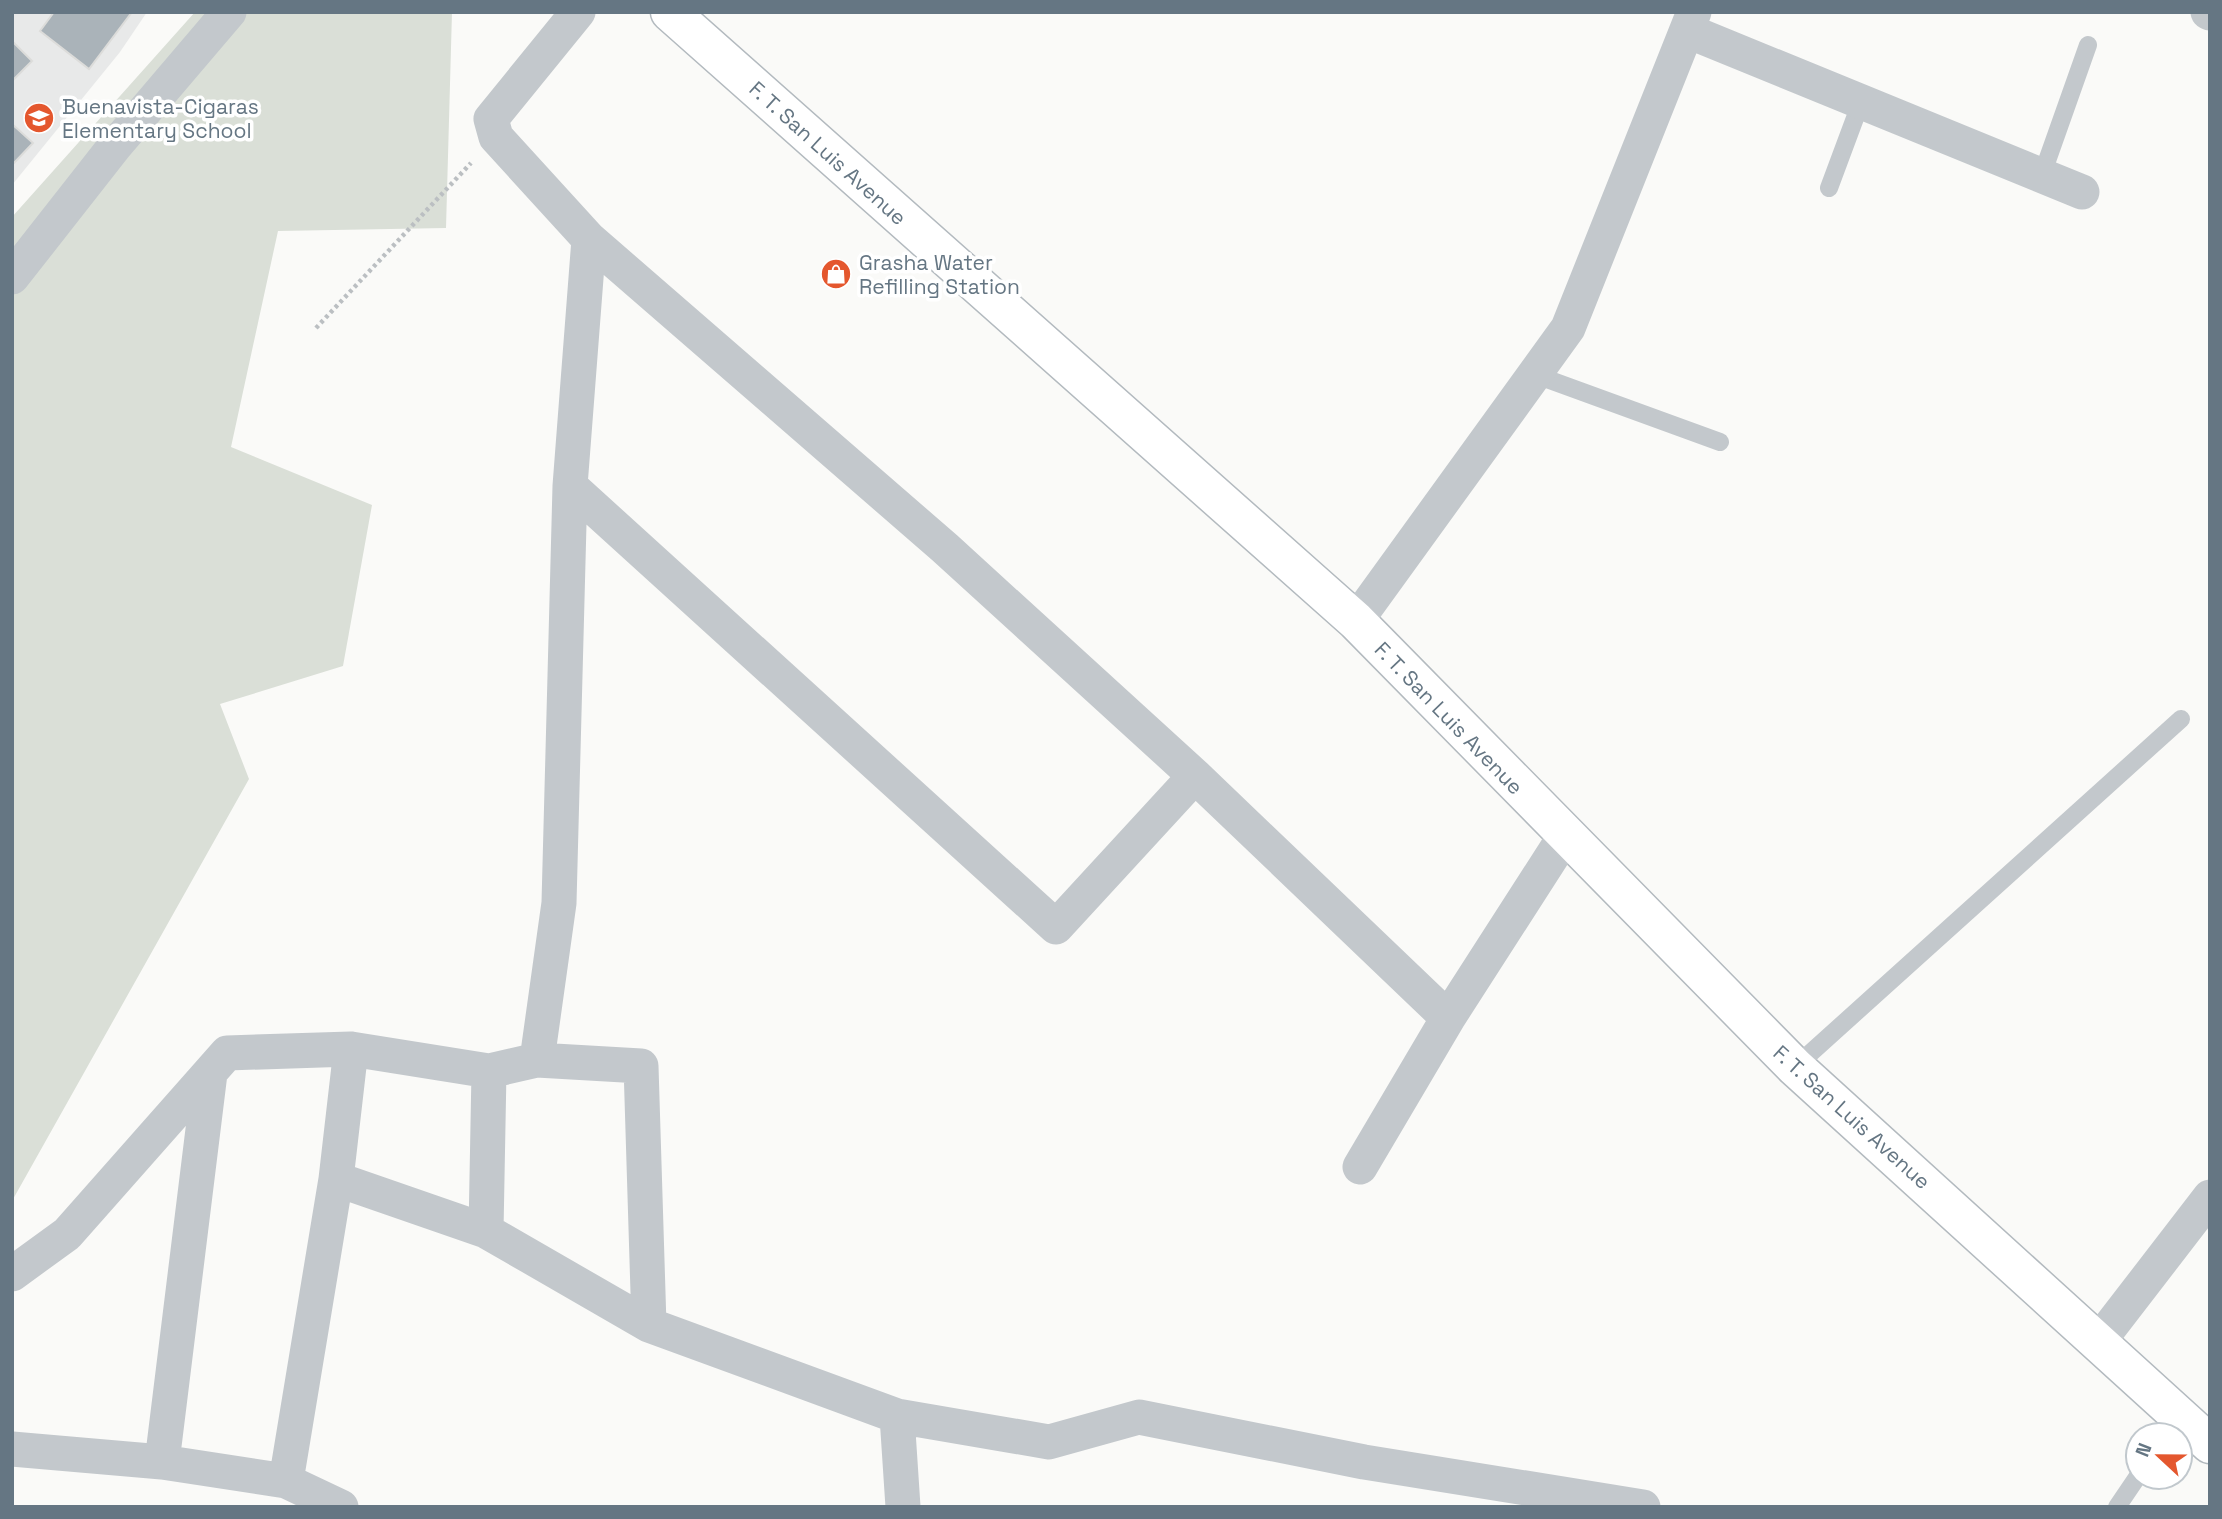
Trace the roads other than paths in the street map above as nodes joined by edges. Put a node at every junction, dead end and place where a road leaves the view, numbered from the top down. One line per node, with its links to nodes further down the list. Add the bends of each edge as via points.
1 (229, 12): 11 (street)
2 (578, 12): 10 (street, via 491,119 496,137)
3 (670, 12): 15 (main road, F. T. San Luis Avenue)
4 (1691, 22): 6 (street); 12 (street, via 1568,328)
5 (2088, 45): 7 (lane)
6 (1861, 102): 7 (street); 8 (lane)
7 (2042, 175): 9 (street)
8 (1829, 188)
9 (2082, 192)
10 (589, 239): 14 (street); 17 (street, via 945,548)
11 (12, 277)
12 (1536, 375): 13 (lane); 15 (street)
13 (1720, 442)
14 (570, 486): 17 (street, via 1056,927); 21 (street, via 559,903)
15 (1356, 621): 18 (main road, F. T. San Luis Avenue)
16 (2181, 719): 22 (lane)
17 (1195, 776): 19 (street)
18 (1564, 836): 19 (street); 22 (main road, F. T. San Luis Avenue)
19 (1448, 1018): 25 (street)
20 (351, 1049): 23 (street); 24 (street, via 227,1053); 26 (street)
21 (537, 1060): 23 (street); 30 (street, via 641,1066)
22 (1795, 1068): 31 (main road, F. T. San Luis Avenue)
23 (489, 1071): 28 (street)
24 (210, 1073): 29 (street, via 67,1234); 37 (street)
25 (1360, 1167)
26 (336, 1179): 28 (street); 38 (street)
27 (2210, 1197): 31 (street)
28 (486, 1231): 30 (street)
29 (12, 1274)
30 (649, 1325): 32 (street)
31 (2099, 1340): 33 (main road, F. T. San Luis Avenue)
32 (897, 1416): 41 (street); 42 (street, via 1049,1442 1139,1417 1364,1462)
33 (2170, 1421)
34 (2194, 1436): 35 (main road, F. T. San Luis Avenue)
35 (2210, 1444)
36 (12, 1449): 37 (street)
37 (162, 1462): 38 (street)
38 (286, 1481): 40 (street)
39 (2128, 1491): 43 (lane)
40 (341, 1507)
41 (903, 1507)
42 (1643, 1507)
43 (2117, 1507)

